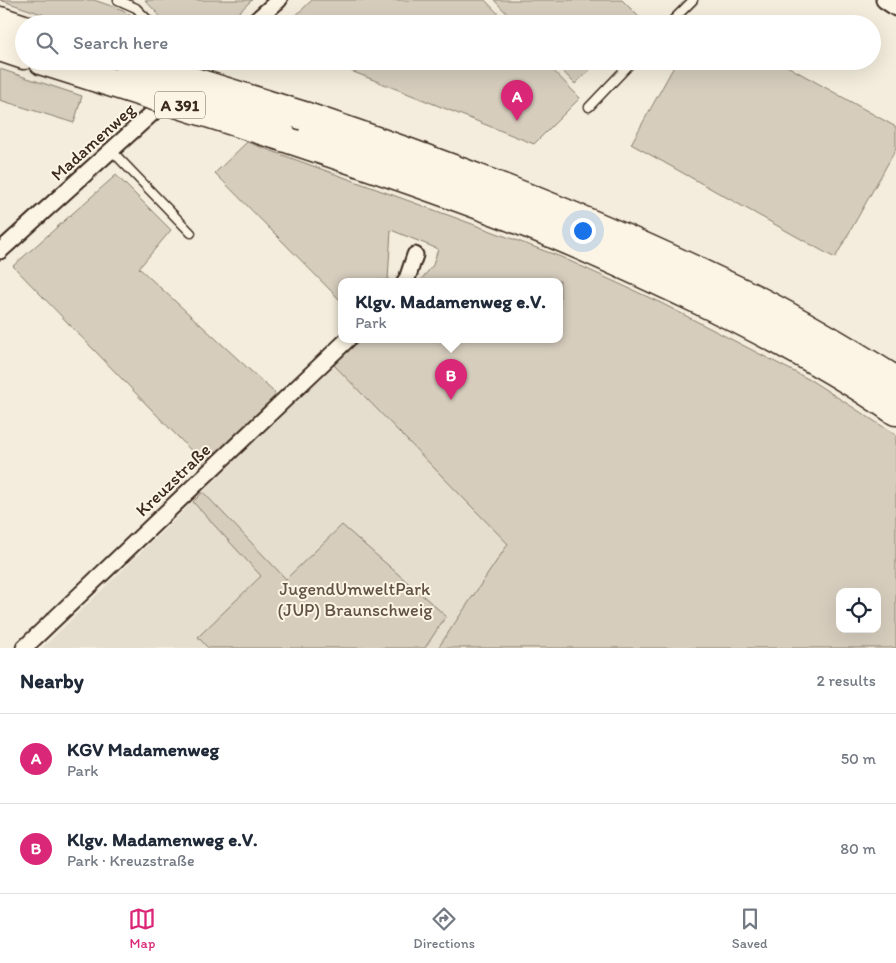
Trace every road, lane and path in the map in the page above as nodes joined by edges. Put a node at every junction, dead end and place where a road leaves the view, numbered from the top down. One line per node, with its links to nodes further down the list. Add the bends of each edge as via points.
1 (118, 0): 6 (lane)
2 (279, 0): 7 (street)
3 (693, 0): 8 (lane)
4 (884, 0): 5 (street)
5 (896, 8)
6 (143, 15)
7 (262, 15)
8 (678, 15)
9 (0, 21): 10 (highway)
10 (15, 26)
11 (0, 48): 12 (highway)
12 (15, 52)
13 (72, 70): 25 (highway, A 391, bridge, via 443,191 530,224 640,271 734,317 834,371)
14 (156, 70): 24 (highway, A 391, bridge, via 304,116 551,206 755,299)
15 (200, 70): 18 (street, Madamenweg)
16 (624, 70): 17 (lane)
17 (589, 107)
18 (112, 150): 19 (lane); 20 (street, Madamenweg)
19 (191, 233)
20 (0, 251)
21 (415, 255): 22 (street)
22 (407, 278)
23 (344, 343): 26 (street, Kreuzstraße)
24 (896, 381)
25 (896, 411)
26 (24, 648)

